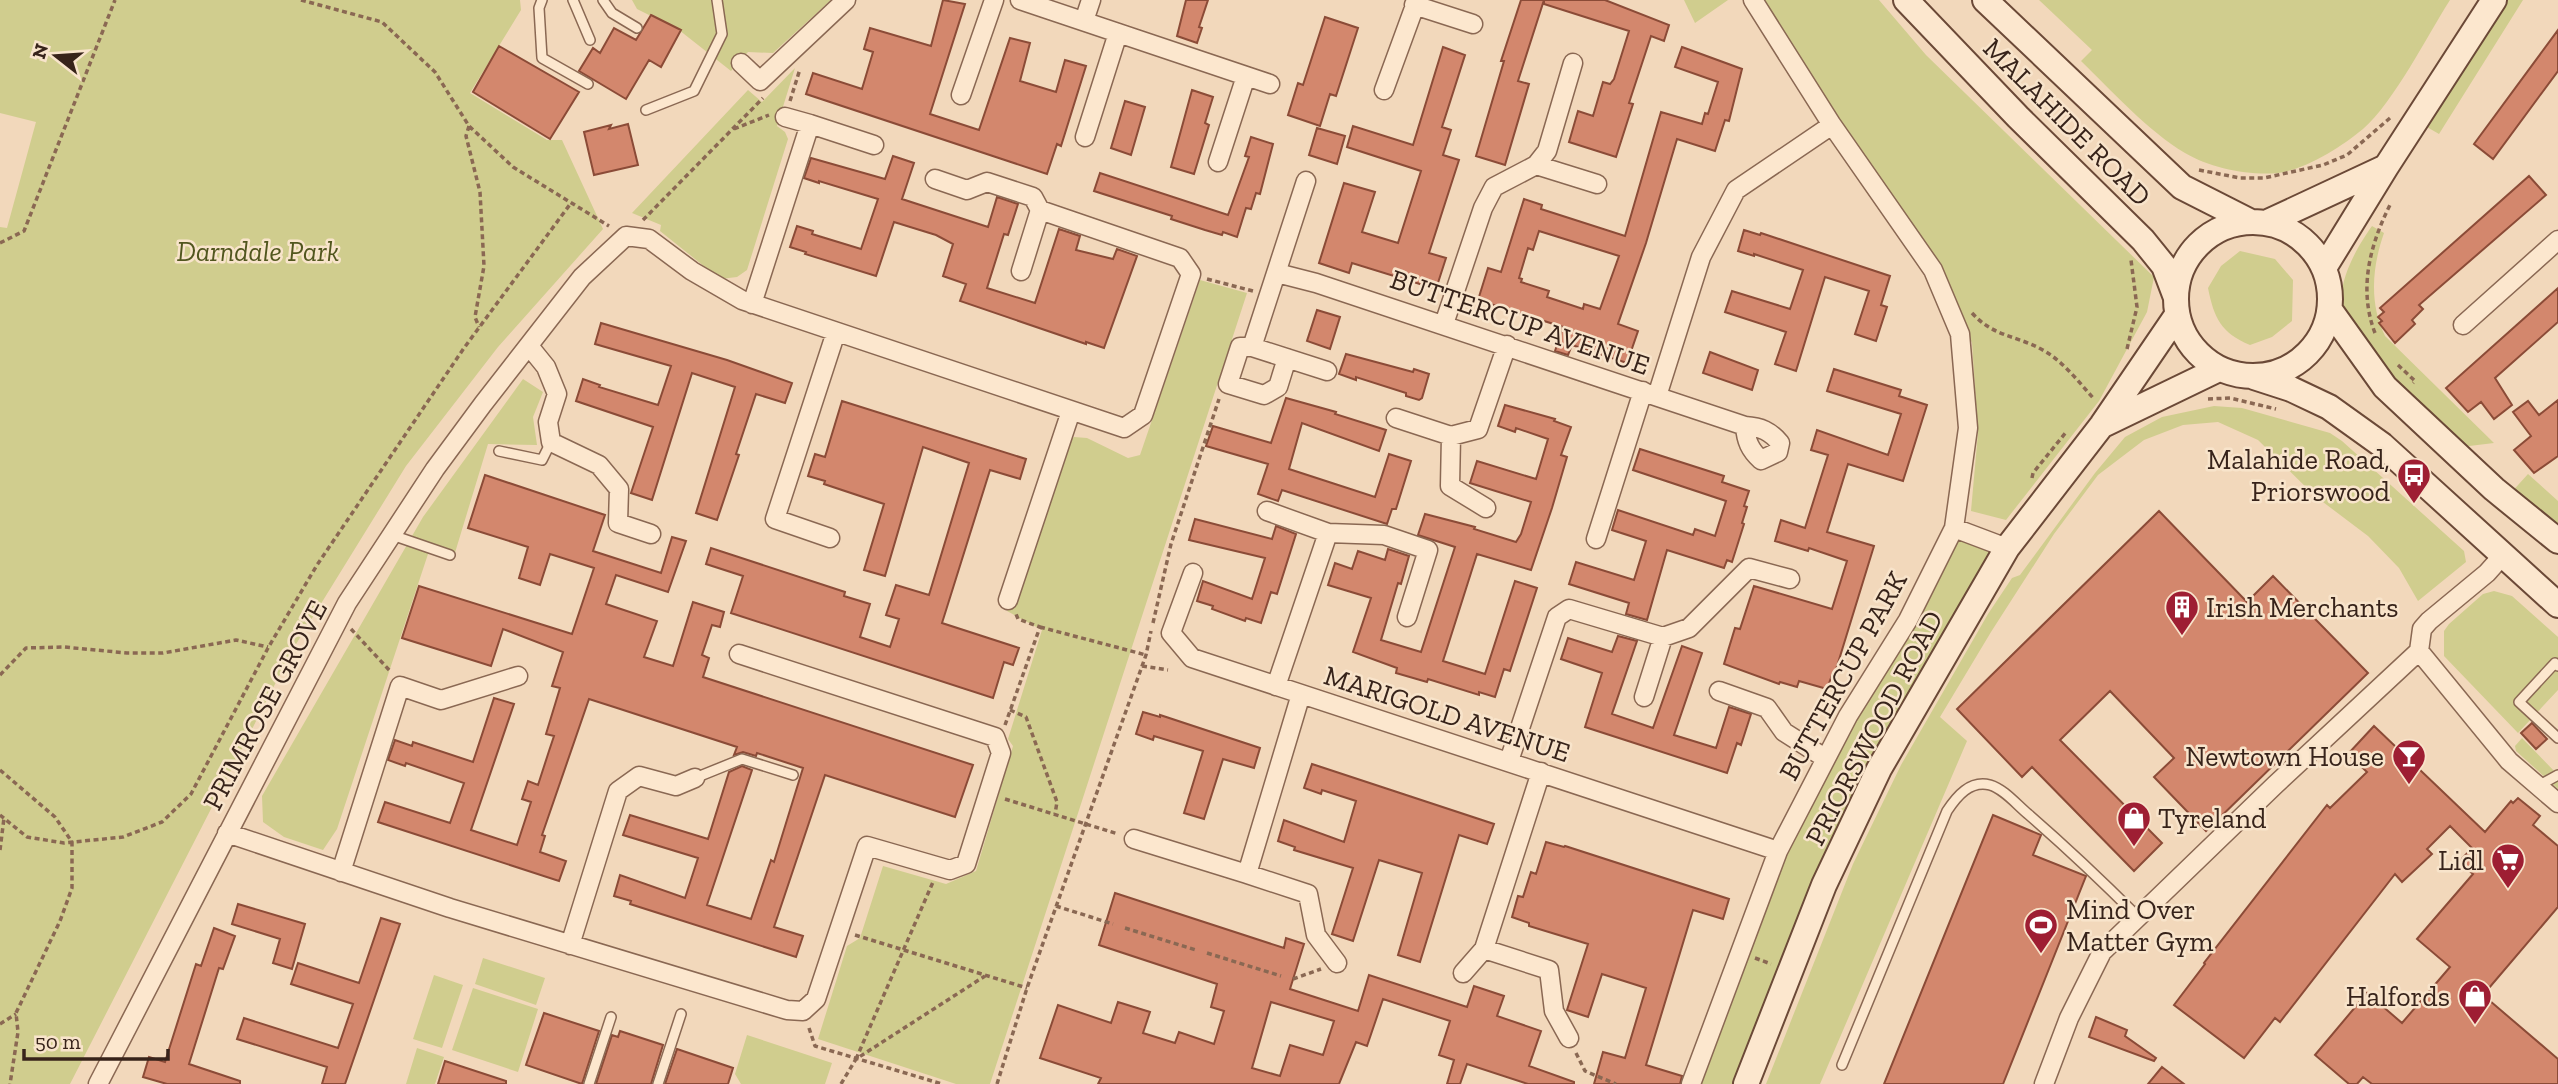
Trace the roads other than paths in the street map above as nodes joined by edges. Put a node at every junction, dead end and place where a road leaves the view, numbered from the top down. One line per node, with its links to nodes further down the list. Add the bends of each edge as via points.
1 (541, 0): 23 (lane, via 542,58)
2 (573, 0): 18 (lane)
3 (603, 0): 16 (lane, via 612,13)
4 (717, 0): 26 (lane, via 722,34 694,91)
5 (846, 0): 19 (street, via 760,81)
6 (994, 0): 25 (street)
7 (1020, 0): 14 (street)
8 (1091, 0): 14 (street)
9 (1754, 0): 29 (street, BUTTERCUP PARK)
10 (1906, 0): 45 (main road, MALAHIDE ROAD, via 2143,240 2164,266)
11 (1984, 0): 39 (main road, MALAHIDE ROAD, via 2182,187)
12 (2494, 0): 34 (main road)
13 (1415, 3): 15 (street); 24 (street)
14 (1084, 21): 17 (street)
15 (1473, 24)
16 (637, 28)
17 (1118, 33): 21 (street); 30 (street)
18 (590, 40)
19 (741, 63)
20 (1573, 63): 33 (street, via 1547,151)
21 (1246, 76): 22 (street); 32 (street)
22 (1270, 83)
23 (588, 84)
24 (1384, 90)
25 (961, 95)
26 (646, 110)
27 (786, 113): 28 (street)
28 (810, 124): 31 (street); 44 (street)
29 (1832, 124): 57 (street, via 1736,190 1700,257); 67 (street, BUTTERCUP PARK, via 1933,270 1960,334 1968,428)
30 (1085, 137)
31 (874, 145)
32 (1217, 162)
33 (1536, 165): 37 (street); 47 (street, via 1494,187)
34 (2386, 167): 39 (main road); 41 (main road)
35 (935, 179): 38 (street, via 967,190 987,181 1033,197)
36 (1306, 181): 43 (street)
37 (1597, 184)
38 (1040, 209): 42 (street); 58 (street, via 1180,258 1191,274 1143,415 1124,428)
39 (2258, 221): 41 (main road, via 2288,229 2309,245); 45 (main road, via 2225,226 2197,244 2183,263)
40 (2558, 240): 48 (street)
41 (2324, 268): 46 (main road)
42 (1021, 271)
43 (1277, 273): 47 (street, BUTTERCUP AVENUE); 52 (street)
44 (752, 304): 49 (street); 51 (street, PRIMROSE GROVE, via 692,271 649,239 626,236 582,277)
45 (2176, 305): 54 (main road, via 2183,333 2193,349); 60 (main road, PRIORSWOOD ROAD)
46 (2330, 310): 56 (main road, via 2318,341 2300,361 2283,370); 73 (main road, via 2385,387 2494,489)
47 (1444, 324): 50 (street, BUTTERCUP AVENUE)
48 (2463, 325)
49 (836, 332): 58 (street); 71 (street, via 775,519)
50 (1507, 345): 57 (street, BUTTERCUP AVENUE); 62 (street, via 1478,429)
51 (529, 346): 63 (street, via 546,367 557,394 548,422); 70 (street, PRIMROSE GROVE, via 435,469)
52 (1252, 347): 53 (street); 53 (street, via 1240,347 1228,384 1264,395 1278,387)
53 (1287, 358): 55 (street)
54 (2219, 369): 56 (main road); 60 (main road, PRIORSWOOD ROAD)
55 (1327, 371)
56 (2252, 376): 76 (main road, via 2329,407 2371,437)
57 (1650, 394): 61 (street, BUTTERCUP AVENUE); 72 (street)
58 (1071, 411): 79 (street)
59 (1396, 418): 62 (street)
60 (2102, 425): 74 (main road, PRIORSWOOD ROAD)
61 (1745, 426)
62 (1451, 436): 65 (street, via 1450,485)
63 (551, 442): 64 (lane, via 542,460); 69 (street, via 599,465 620,489 618,523)
64 (499, 451)
65 (1486, 508)
66 (1268, 511): 68 (street)
67 (1954, 528): 74 (street); 92 (street, BUTTERCUP PARK, via 1908,620)
68 (1328, 533): 81 (street, via 1384,535 1428,550); 87 (street)
69 (651, 534)
70 (392, 535): 75 (lane); 100 (street, PRIMROSE GROVE, via 340,617)
71 (830, 538)
72 (1596, 539)
73 (2558, 541)
74 (2007, 548): 118 (main road, PRIORSWOOD ROAD, via 1879,769 1824,885)
75 (450, 555)
76 (2503, 555): 80 (main road); 83 (street, via 2422,629)
77 (1193, 573): 87 (street, MARIGOLD AVENUE, via 1171,633 1192,658)
78 (1790, 579): 82 (street, via 1749,568 1689,628)
79 (1008, 600)
80 (2558, 605)
81 (1407, 617)
82 (1663, 637): 90 (street); 93 (street, via 1569,609 1557,617)
83 (2419, 651): 98 (street, via 2510,761); 105 (street)
84 (739, 654): 106 (street, PRIMROSE GROVE, via 995,737 1001,753 966,864 950,870 867,846 816,999 803,1011)
85 (2558, 666): 91 (lane, via 2555,663 2519,702)
86 (518, 676): 103 (street, via 441,700 400,686)
87 (1276, 686): 89 (street, MARIGOLD AVENUE)
88 (1719, 691): 92 (street, via 1767,708 1784,732)
89 (1301, 694): 93 (street, MARIGOLD AVENUE); 104 (street)
90 (1644, 697)
91 (2558, 738)
92 (1825, 758): 102 (street, BUTTERCUP PARK)
93 (1509, 761): 94 (street, MARIGOLD AVENUE)
94 (1541, 772): 102 (street, MARIGOLD AVENUE); 107 (street)
95 (793, 775): 97 (lane, via 742,759)
96 (2558, 775): 98 (lane)
97 (695, 778): 106 (street, via 676,786 639,776 618,791)
98 (2537, 786): 99 (street)
99 (2558, 803)
100 (227, 832): 103 (street, PRIMROSE GROVE); 114 (street)
101 (1133, 839): 104 (street)
102 (1778, 851): 117 (street, BUTTERCUP PARK)
103 (341, 872): 106 (street, PRIMROSE GROVE)
104 (1247, 874): 108 (street, via 1308,894 1316,935)
105 (2138, 917): 113 (lane, via 2005,794 1990,785 1973,786 1958,795 1947,811); 119 (street, via 2102,952)
106 (570, 945)
107 (1484, 948): 109 (street); 112 (street, via 1549,970 1554,1011)
108 (1337, 963)
109 (1463, 974)
110 (681, 1014): 116 (lane)
111 (611, 1017): 115 (lane)
112 (1569, 1038)
113 (1842, 1065)
114 (98, 1084)
115 (589, 1084)
116 (658, 1084)
117 (1691, 1084)
118 (1745, 1084)
119 (2044, 1084)

